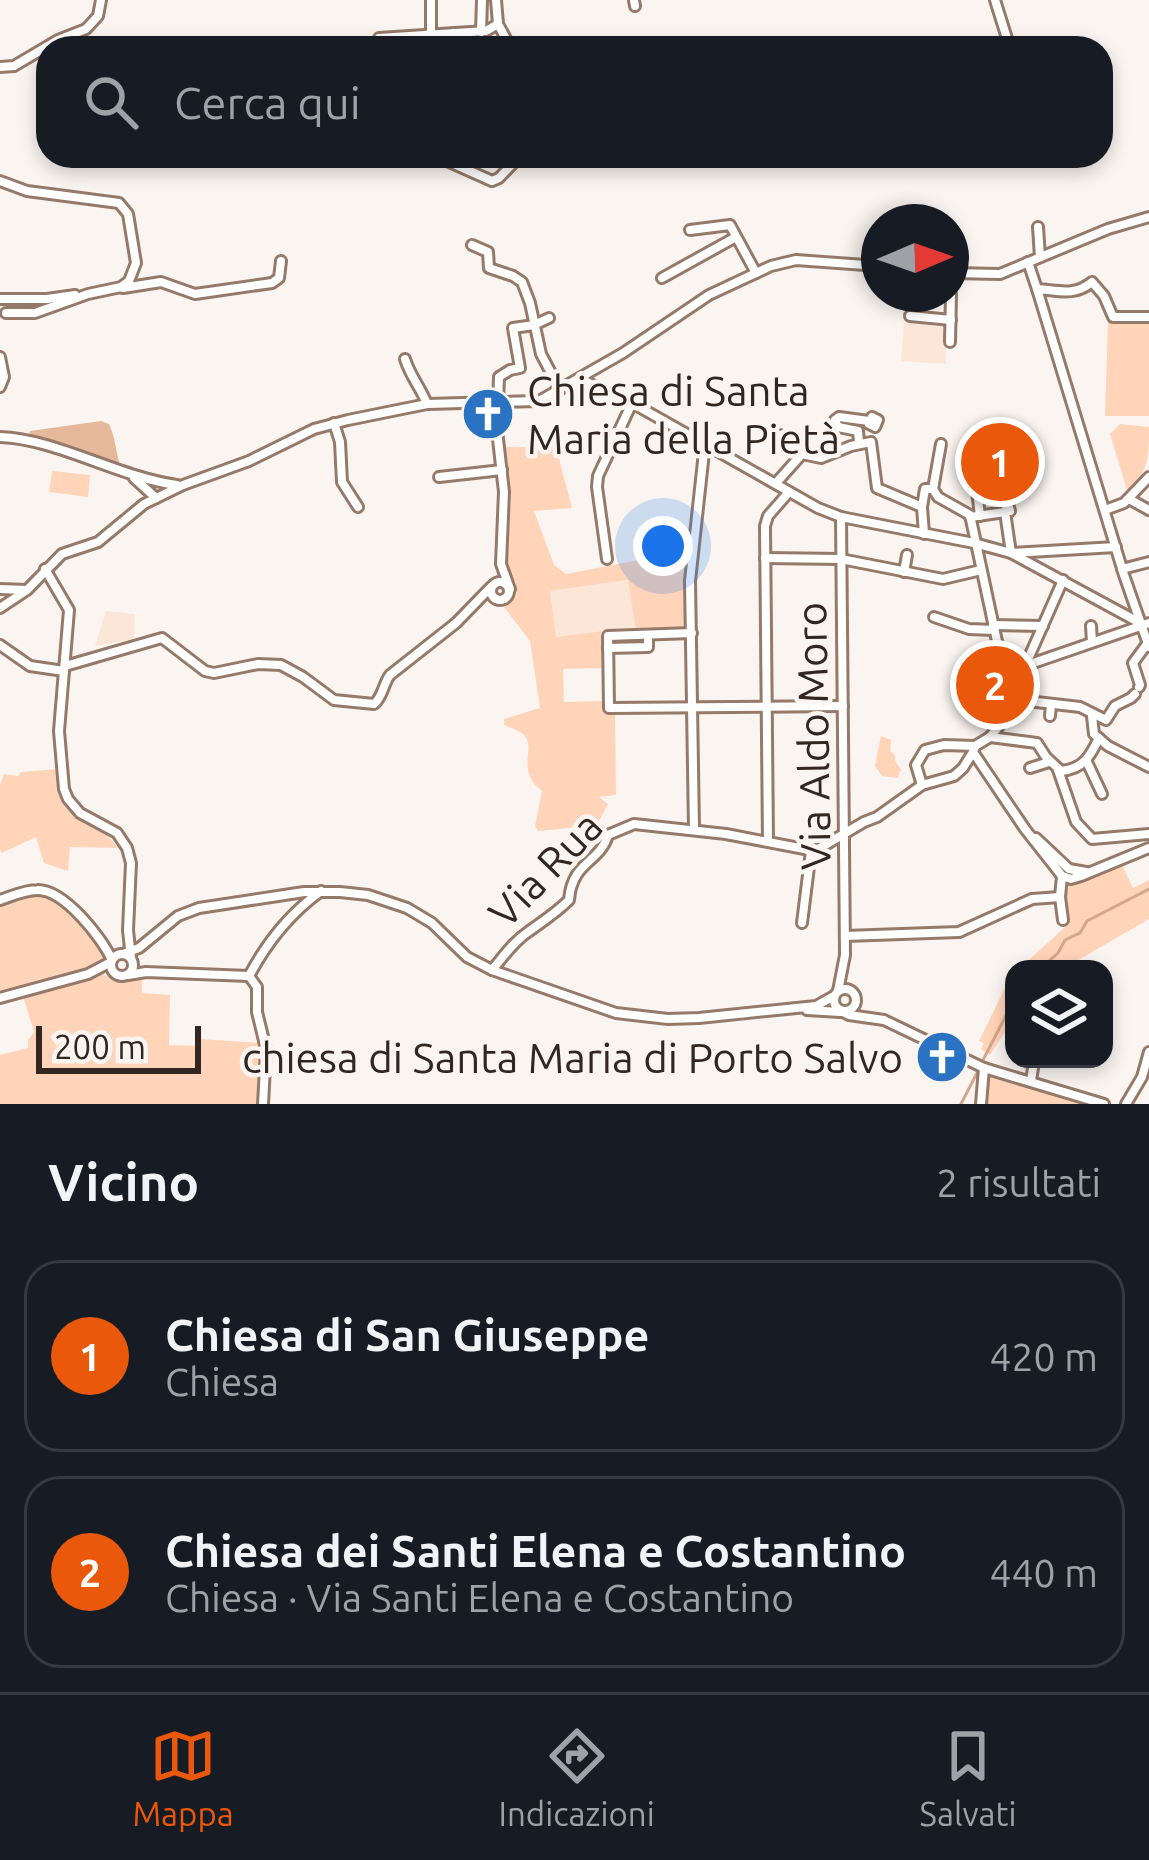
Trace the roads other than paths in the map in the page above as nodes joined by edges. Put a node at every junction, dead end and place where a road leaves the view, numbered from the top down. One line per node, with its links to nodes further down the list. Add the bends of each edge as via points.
1 (101, 0): 9 (street, via 98,16)
2 (430, 0): 10 (street)
3 (482, 0): 7 (street)
4 (496, 0): 6 (street)
5 (995, 0): 13 (street)
6 (498, 24): 7 (street); 12 (street)
7 (482, 32): 8 (street)
8 (453, 33): 10 (street); 11 (street)
9 (68, 36)
10 (430, 36)
11 (454, 36)
12 (504, 36)
13 (1006, 36)
14 (36, 53): 15 (street)
15 (0, 67)
16 (463, 168): 17 (street, via 492,181)
17 (509, 168)
18 (0, 181): 31 (street, via 122,206 136,263)
19 (1149, 217): 24 (street)
20 (1038, 227): 24 (street)
21 (690, 230): 22 (street, via 730,225)
22 (736, 237): 28 (street); 30 (street)
23 (472, 245): 41 (street, via 488,252 489,268 522,282)
24 (1040, 257): 26 (street)
25 (281, 261): 31 (street, via 272,283 195,294 161,282)
26 (1028, 262): 29 (street); 32 (street)
27 (861, 265): 28 (street, via 796,260)
28 (755, 273): 45 (street)
29 (969, 275)
30 (662, 278)
31 (121, 287): 34 (street)
32 (1037, 289): 38 (street, via 1073,292 1092,282 1113,316); 76 (street)
33 (0, 299): 34 (street)
34 (49, 303): 36 (street, via 29,315)
35 (951, 312): 40 (street)
36 (2, 314)
37 (910, 316): 40 (street)
38 (1149, 317)
39 (549, 318): 41 (street)
40 (951, 320): 42 (street)
41 (534, 325): 49 (street); 52 (street, via 513,328 520,368 499,377)
42 (950, 342)
43 (0, 357): 47 (street)
44 (405, 359): 51 (street)
45 (601, 365): 46 (street); 48 (street)
46 (580, 379): 48 (street); 49 (street)
47 (0, 387)
48 (597, 387): 50 (street)
49 (560, 390): 52 (street, via 532,403)
50 (632, 403): 57 (street); 88 (street, via 597,487)
51 (427, 404): 52 (street); 53 (street)
52 (496, 404): 61 (street)
53 (334, 423): 68 (street); 74 (street, via 342,482)
54 (780, 435): 60 (street)
55 (0, 436): 62 (street)
56 (871, 442): 58 (street); 58 (street, via 871,424 839,417 838,428 858,430); 75 (street, via 877,488)
57 (705, 443): 67 (street); 108 (street)
58 (859, 443): 60 (street, via 821,458)
59 (941, 443): 69 (street)
60 (806, 453): 67 (street)
61 (502, 470): 63 (street); 83 (street)
62 (122, 472): 65 (street); 72 (street)
63 (440, 477)
64 (1149, 477): 73 (street)
65 (157, 482): 68 (street); 72 (street)
66 (976, 482): 79 (street)
67 (776, 483): 70 (street)
68 (183, 485): 72 (street)
69 (933, 489): 75 (street, via 926,489); 79 (street)
70 (789, 492): 80 (street); 87 (street, via 766,521)
71 (1004, 495): 78 (street)
72 (158, 497): 91 (street)
73 (1129, 499): 76 (street); 77 (street)
74 (358, 507)
75 (922, 508): 81 (street)
76 (1105, 510): 84 (street)
77 (1149, 510)
78 (1005, 512): 79 (street); 85 (street)
79 (975, 516): 82 (street)
80 (841, 517): 81 (street); 89 (street, Via Aldo Moro)
81 (924, 533): 82 (street)
82 (974, 543): 85 (street); 93 (street)
83 (501, 546): 96 (street); 99 (street)
84 (1116, 547): 85 (street); 92 (street)
85 (1011, 554): 95 (street)
86 (908, 555): 94 (street)
87 (765, 558): 89 (street); 119 (street)
88 (607, 559)
89 (842, 560): 94 (street); 120 (street, Via Aldo Moro)
90 (1149, 562): 92 (street)
91 (45, 569): 97 (street); 115 (street, via 69,610)
92 (1122, 569): 104 (street)
93 (981, 570): 94 (street, via 943,580); 107 (street)
94 (904, 572)
95 (1064, 580): 104 (street); 105 (street)
96 (492, 586): 99 (street, via 502,581); 100 (street); 102 (street)
97 (30, 587): 98 (street); 101 (street)
98 (0, 589)
99 (510, 589): 100 (street)
100 (499, 600): 102 (street)
101 (0, 608)
102 (470, 610): 115 (street, via 394,671 377,702 334,700 281,665 214,674 162,638)
103 (934, 617): 107 (street)
104 (1146, 624): 110 (street); 112 (street)
105 (1043, 626): 107 (street); 114 (street)
106 (1090, 626): 110 (street)
107 (993, 627): 116 (street)
108 (692, 633): 109 (street); 121 (street)
109 (648, 634): 113 (street, via 608,636); 113 (street, via 648,647)
110 (1092, 641): 114 (street)
111 (0, 645): 115 (street, via 30,666)
112 (1148, 646): 123 (street, via 1133,663 1138,689 1131,698 1106,720)
113 (608, 648): 121 (street, via 609,708)
114 (1025, 666): 116 (street)
115 (65, 669): 146 (street, via 64,789 80,813 117,833 131,863)
116 (1010, 671): 117 (street)
117 (1015, 703): 118 (street); 124 (street)
118 (1052, 704): 122 (street); 123 (street)
119 (768, 706): 120 (street); 121 (street); 136 (street)
120 (843, 706): 134 (street, Via Aldo Moro)
121 (693, 707): 133 (street)
122 (1050, 716)
123 (1092, 716): 125 (street)
124 (990, 736): 126 (street); 128 (street, via 1037,743)
125 (1099, 738): 127 (street); 129 (street)
126 (974, 749): 131 (street, via 954,776); 131 (street, via 925,750 916,765); 139 (street, via 1025,830)
127 (1086, 760): 128 (street); 132 (street)
128 (1054, 766): 130 (street); 135 (street, via 1076,822 1092,839)
129 (1149, 767)
130 (1030, 768)
131 (922, 785): 134 (street)
132 (1102, 794)
133 (694, 830): 136 (street, Via Rua); 148 (street, Via Rua, via 634,824 608,836 570,883 569,900)
134 (844, 834): 138 (street); 145 (street, Via Aldo Moro)
135 (1149, 834)
136 (768, 842): 138 (street, Via Rua)
137 (1149, 848): 139 (street)
138 (811, 851): 144 (street)
139 (1066, 874): 141 (street)
140 (321, 891): 146 (street, via 187,911); 148 (street, via 407,908); 152 (street, via 288,918)
141 (1060, 893): 143 (street); 145 (street, via 959,932)
142 (0, 900): 146 (street, via 46,891)
143 (1063, 920)
144 (802, 922)
145 (845, 936): 147 (street, Via Aldo Moro)
146 (121, 955): 149 (street); 150 (street); 151 (street); 151 (street, via 113,972)
147 (845, 956): 153 (street); 154 (street)
148 (492, 970): 156 (street, via 639,1017)
149 (146, 972): 151 (street); 152 (street)
150 (88, 974): 151 (street); 155 (street)
151 (123, 975)
152 (249, 976): 164 (street, via 266,1049)
153 (836, 993): 154 (street, via 846,988); 156 (street); 157 (street)
154 (855, 995): 157 (street, via 854,1007); 158 (street)
155 (0, 998)
156 (800, 1009): 157 (street)
157 (843, 1011): 158 (street)
158 (872, 1018): 160 (street)
159 (1149, 1052): 162 (street)
160 (980, 1066): 163 (street); 165 (street)
161 (1033, 1068): 163 (street)
162 (1146, 1079): 167 (street)
163 (1030, 1082): 166 (street)
164 (263, 1104)
165 (981, 1104)
166 (1104, 1104)
167 (1126, 1104)

